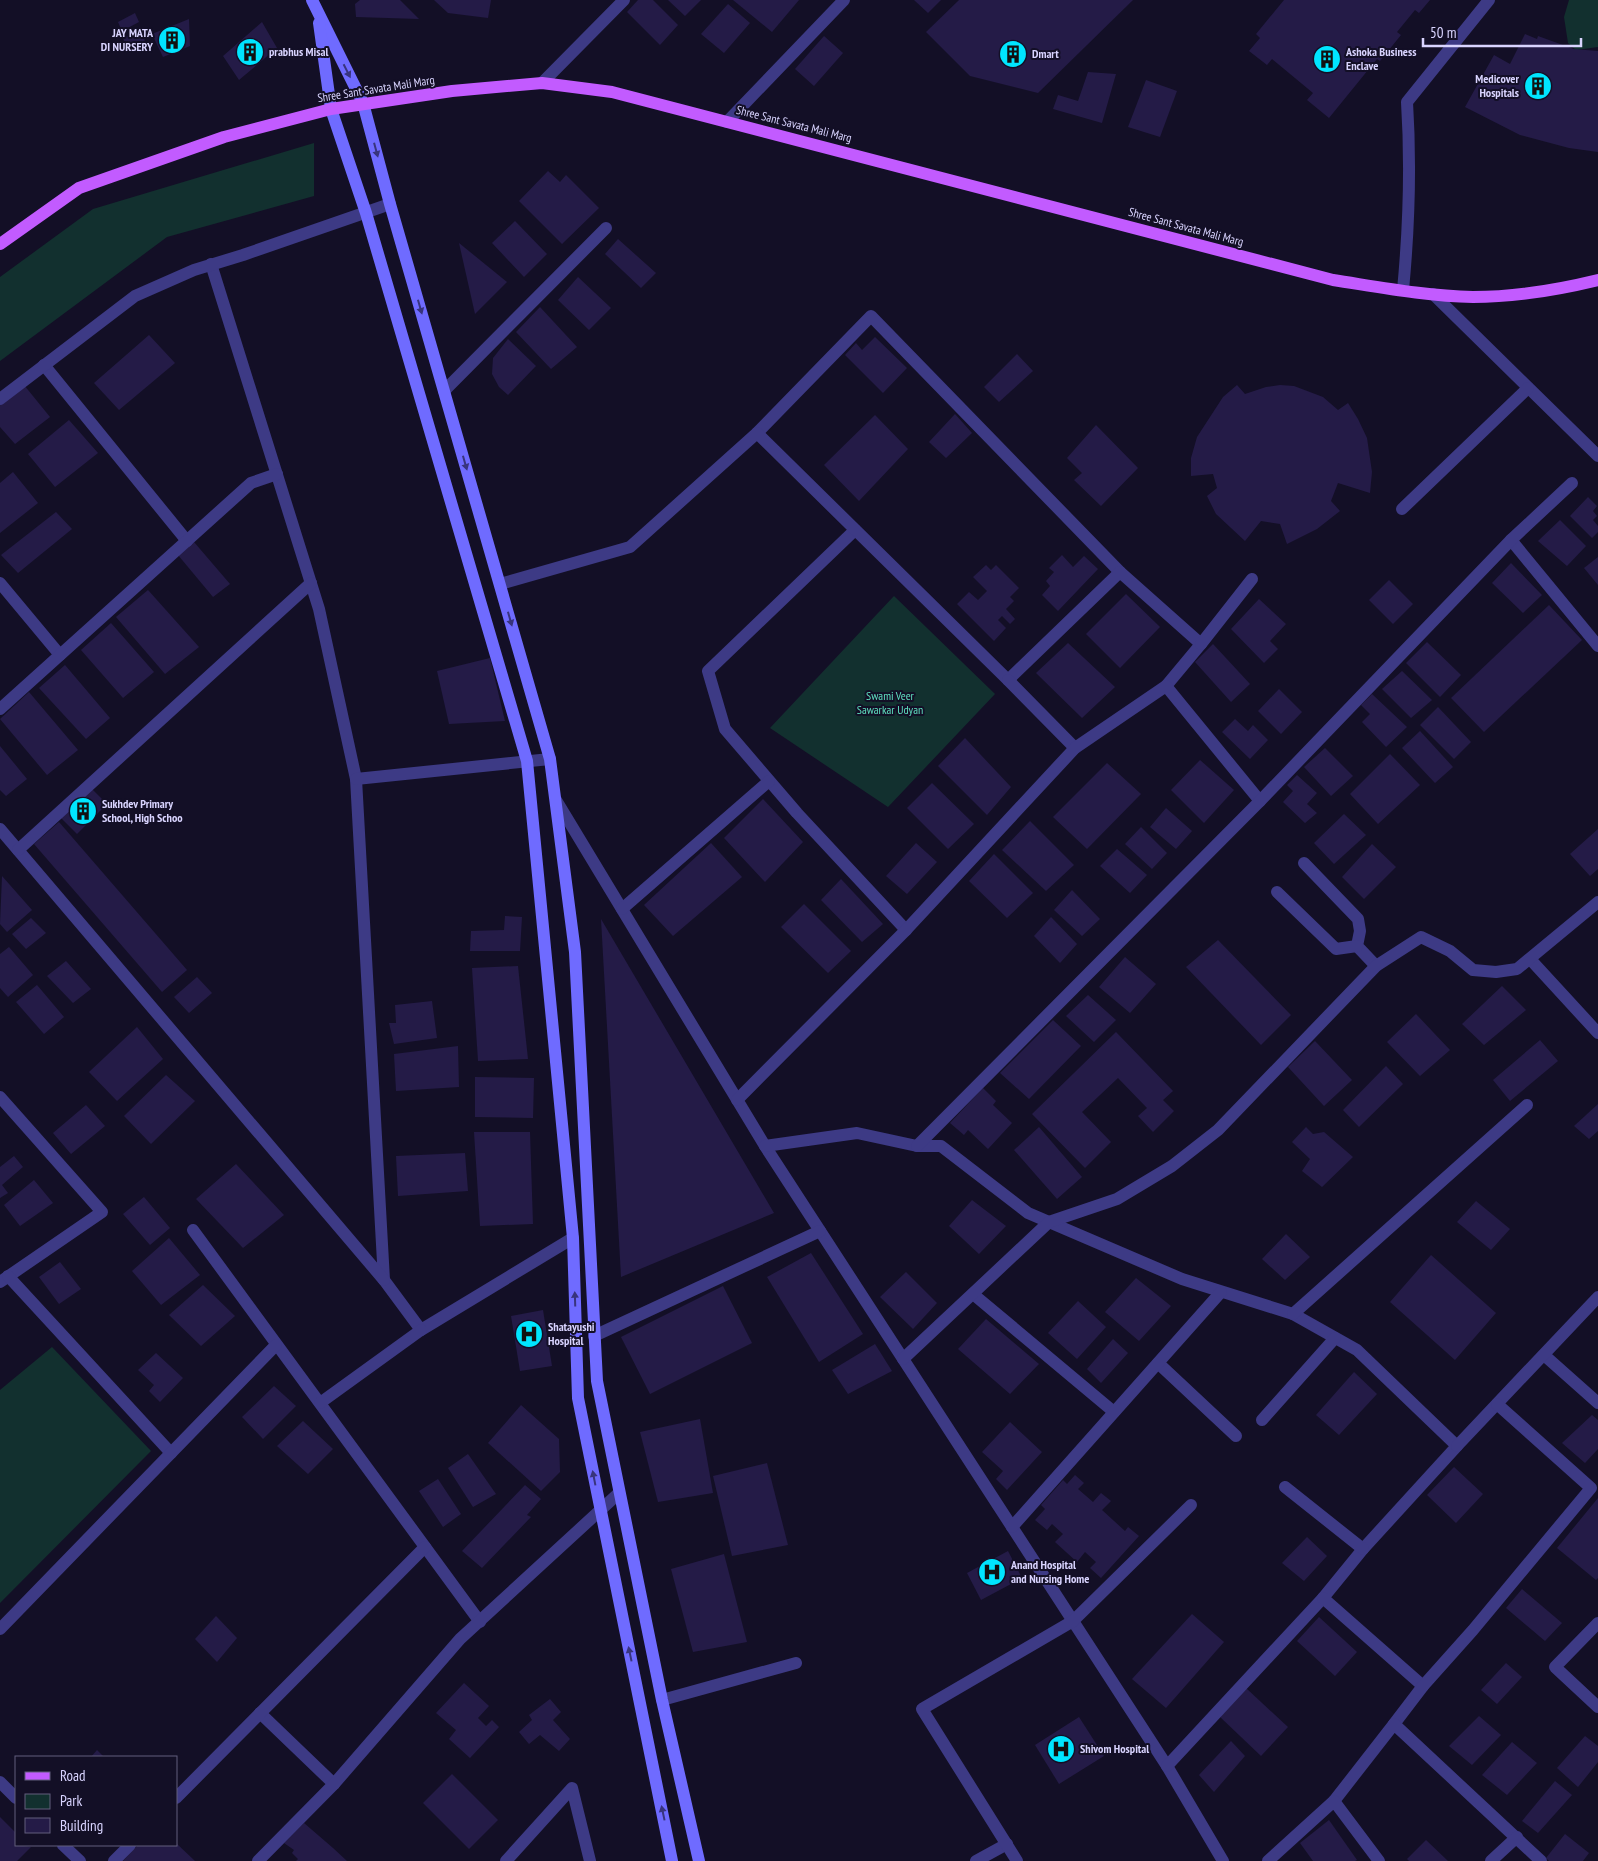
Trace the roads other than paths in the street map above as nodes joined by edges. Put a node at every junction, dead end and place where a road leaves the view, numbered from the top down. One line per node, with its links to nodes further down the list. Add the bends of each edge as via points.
1 (312, 0): 5 (main road)
2 (624, 0): 6 (street)
3 (844, 0): 9 (street)
4 (1489, 0): 16 (street, via 1407,102 1409,223)
5 (317, 12): 7 (main road, one-way to 7); 8 (main road)
6 (542, 83): 7 (main road, Shree Sant Savata Mali Marg); 9 (main road, Shree Sant Savata Mali Marg, via 612,92)
7 (364, 103): 8 (main road, Shree Sant Savata Mali Marg); 10 (main road, one-way to 10)
8 (330, 109): 11 (main road); 13 (main road, Shree Sant Savata Mali Marg, via 224,137 79,188)
9 (727, 122): 16 (main road, Shree Sant Savata Mali Marg, via 1333,280)
10 (390, 204): 11 (street); 20 (main road, one-way to 20)
11 (366, 213): 14 (street); 43 (main road)
12 (606, 228): 20 (street)
13 (0, 244)
14 (211, 264): 18 (street, via 135,296); 24 (street)
15 (1598, 280): 17 (main road, Shree Sant Savata Mali Marg, via 1527,294 1474,297)
16 (1403, 290): 17 (main road, Shree Sant Savata Mali Marg)
17 (1433, 294): 19 (street)
18 (44, 366): 21 (street); 29 (street)
19 (1528, 388): 23 (street); 26 (street)
20 (444, 391): 34 (main road, one-way to 34)
21 (0, 399)
22 (757, 433): 27 (street); 30 (street, via 871,316); 34 (street, via 630,548)
23 (1598, 456)
24 (277, 474): 29 (street, via 251,483); 33 (street)
25 (1572, 482): 28 (street)
26 (1402, 509)
27 (855, 530): 38 (street); 45 (street, via 708,671 725,729)
28 (1511, 540): 36 (street); 47 (street)
29 (187, 541): 37 (street)
30 (1120, 572): 35 (street); 38 (street)
31 (1252, 579): 35 (street)
32 (0, 583): 37 (street)
33 (311, 583): 44 (street, via 320,609); 49 (street)
34 (500, 584): 42 (main road, one-way to 42)
35 (1201, 644): 39 (street)
36 (1598, 646)
37 (60, 656): 40 (street)
38 (1008, 680): 41 (street)
39 (1166, 686): 41 (street); 47 (street)
40 (0, 709)
41 (1075, 748): 54 (street)
42 (550, 759): 43 (street); 46 (main road)
43 (528, 761): 44 (street); 67 (main road)
44 (356, 779): 69 (street)
45 (769, 781): 53 (street); 54 (street)
46 (556, 800): 53 (street); 75 (main road, via 575,952)
47 (1260, 801): 63 (street)
48 (0, 830): 49 (street)
49 (18, 850): 69 (street)
50 (1304, 862): 55 (street, via 1358,919)
51 (1277, 892): 55 (street, via 1336,949)
52 (1598, 902): 56 (street)
53 (622, 910): 60 (street)
54 (906, 930): 60 (street)
55 (1357, 946): 57 (street)
56 (1530, 959): 57 (street, via 1517,970 1473,970 1450,952 1421,937); 58 (street)
57 (1376, 966): 64 (street, via 1218,1130 1180,1160 1117,1199)
58 (1598, 1033)
59 (0, 1097): 68 (street, via 102,1212)
60 (737, 1100): 62 (street)
61 (1527, 1105): 73 (street)
62 (765, 1146): 63 (street, via 857,1133); 66 (street)
63 (917, 1146): 64 (street, via 941,1146 1028,1213)
64 (1049, 1222): 70 (street, via 1182,1279); 71 (street)
65 (193, 1230): 77 (street)
66 (820, 1231): 75 (street); 79 (street)
67 (573, 1238): 74 (street); 92 (main road, one-way to 67, via 578,1398)
68 (4, 1279): 88 (street)
69 (384, 1280): 74 (street)
70 (1221, 1292): 73 (street); 80 (street)
71 (973, 1294): 79 (street); 84 (street)
72 (1598, 1297): 78 (street)
73 (1293, 1314): 76 (street)
74 (422, 1330): 81 (street)
75 (594, 1336): 90 (main road, via 597,1381)
76 (1335, 1338): 85 (street); 87 (street, via 1357,1350)
77 (276, 1345): 81 (street); 88 (street)
78 (1544, 1355): 82 (street); 83 (street)
79 (903, 1359): 93 (street)
80 (1158, 1362): 84 (street); 86 (street)
81 (320, 1403): 94 (street)
82 (1598, 1403)
83 (1497, 1404): 87 (street); 102 (street, via 1591,1488)
84 (1114, 1412): 93 (street)
85 (1262, 1420)
86 (1236, 1436)
87 (1457, 1446): 95 (street)
88 (171, 1453): 100 (street)
89 (1285, 1487): 95 (street)
90 (620, 1493): 92 (street); 103 (main road)
91 (1191, 1505): 97 (street)
92 (601, 1511): 98 (street); 122 (main road, one-way to 92)
93 (1012, 1527): 97 (street)
94 (426, 1547): 98 (street); 105 (street)
95 (1363, 1550): 96 (street)
96 (1323, 1598): 102 (street); 107 (street)
97 (1073, 1621): 107 (street); 114 (street, via 922,1709)
98 (480, 1622): 109 (street, via 460,1639)
99 (1598, 1623): 104 (street, via 1555,1667)
100 (0, 1629)
101 (796, 1663): 103 (street)
102 (1423, 1686): 106 (street)
103 (662, 1700): 123 (main road)
104 (1598, 1707)
105 (260, 1714): 109 (street); 110 (street)
106 (1394, 1724): 112 (street); 113 (street)
107 (1167, 1766): 126 (street)
108 (0, 1782): 111 (street)
109 (334, 1784): 119 (street)
110 (178, 1796)
111 (15, 1797)
112 (1334, 1801): 127 (street); 128 (street)
113 (1517, 1837): 129 (street); 130 (street)
114 (1007, 1844): 124 (street); 125 (street)
115 (64, 1846): 117 (street)
116 (129, 1846): 118 (street)
117 (80, 1861)
118 (114, 1861)
119 (258, 1861)
120 (506, 1861): 121 (street, via 572,1788)
121 (590, 1861)
122 (672, 1861)
123 (699, 1861)
124 (976, 1861)
125 (1018, 1861)
126 (1223, 1861)
127 (1268, 1861)
128 (1379, 1861)
129 (1491, 1861)
130 (1541, 1861)

